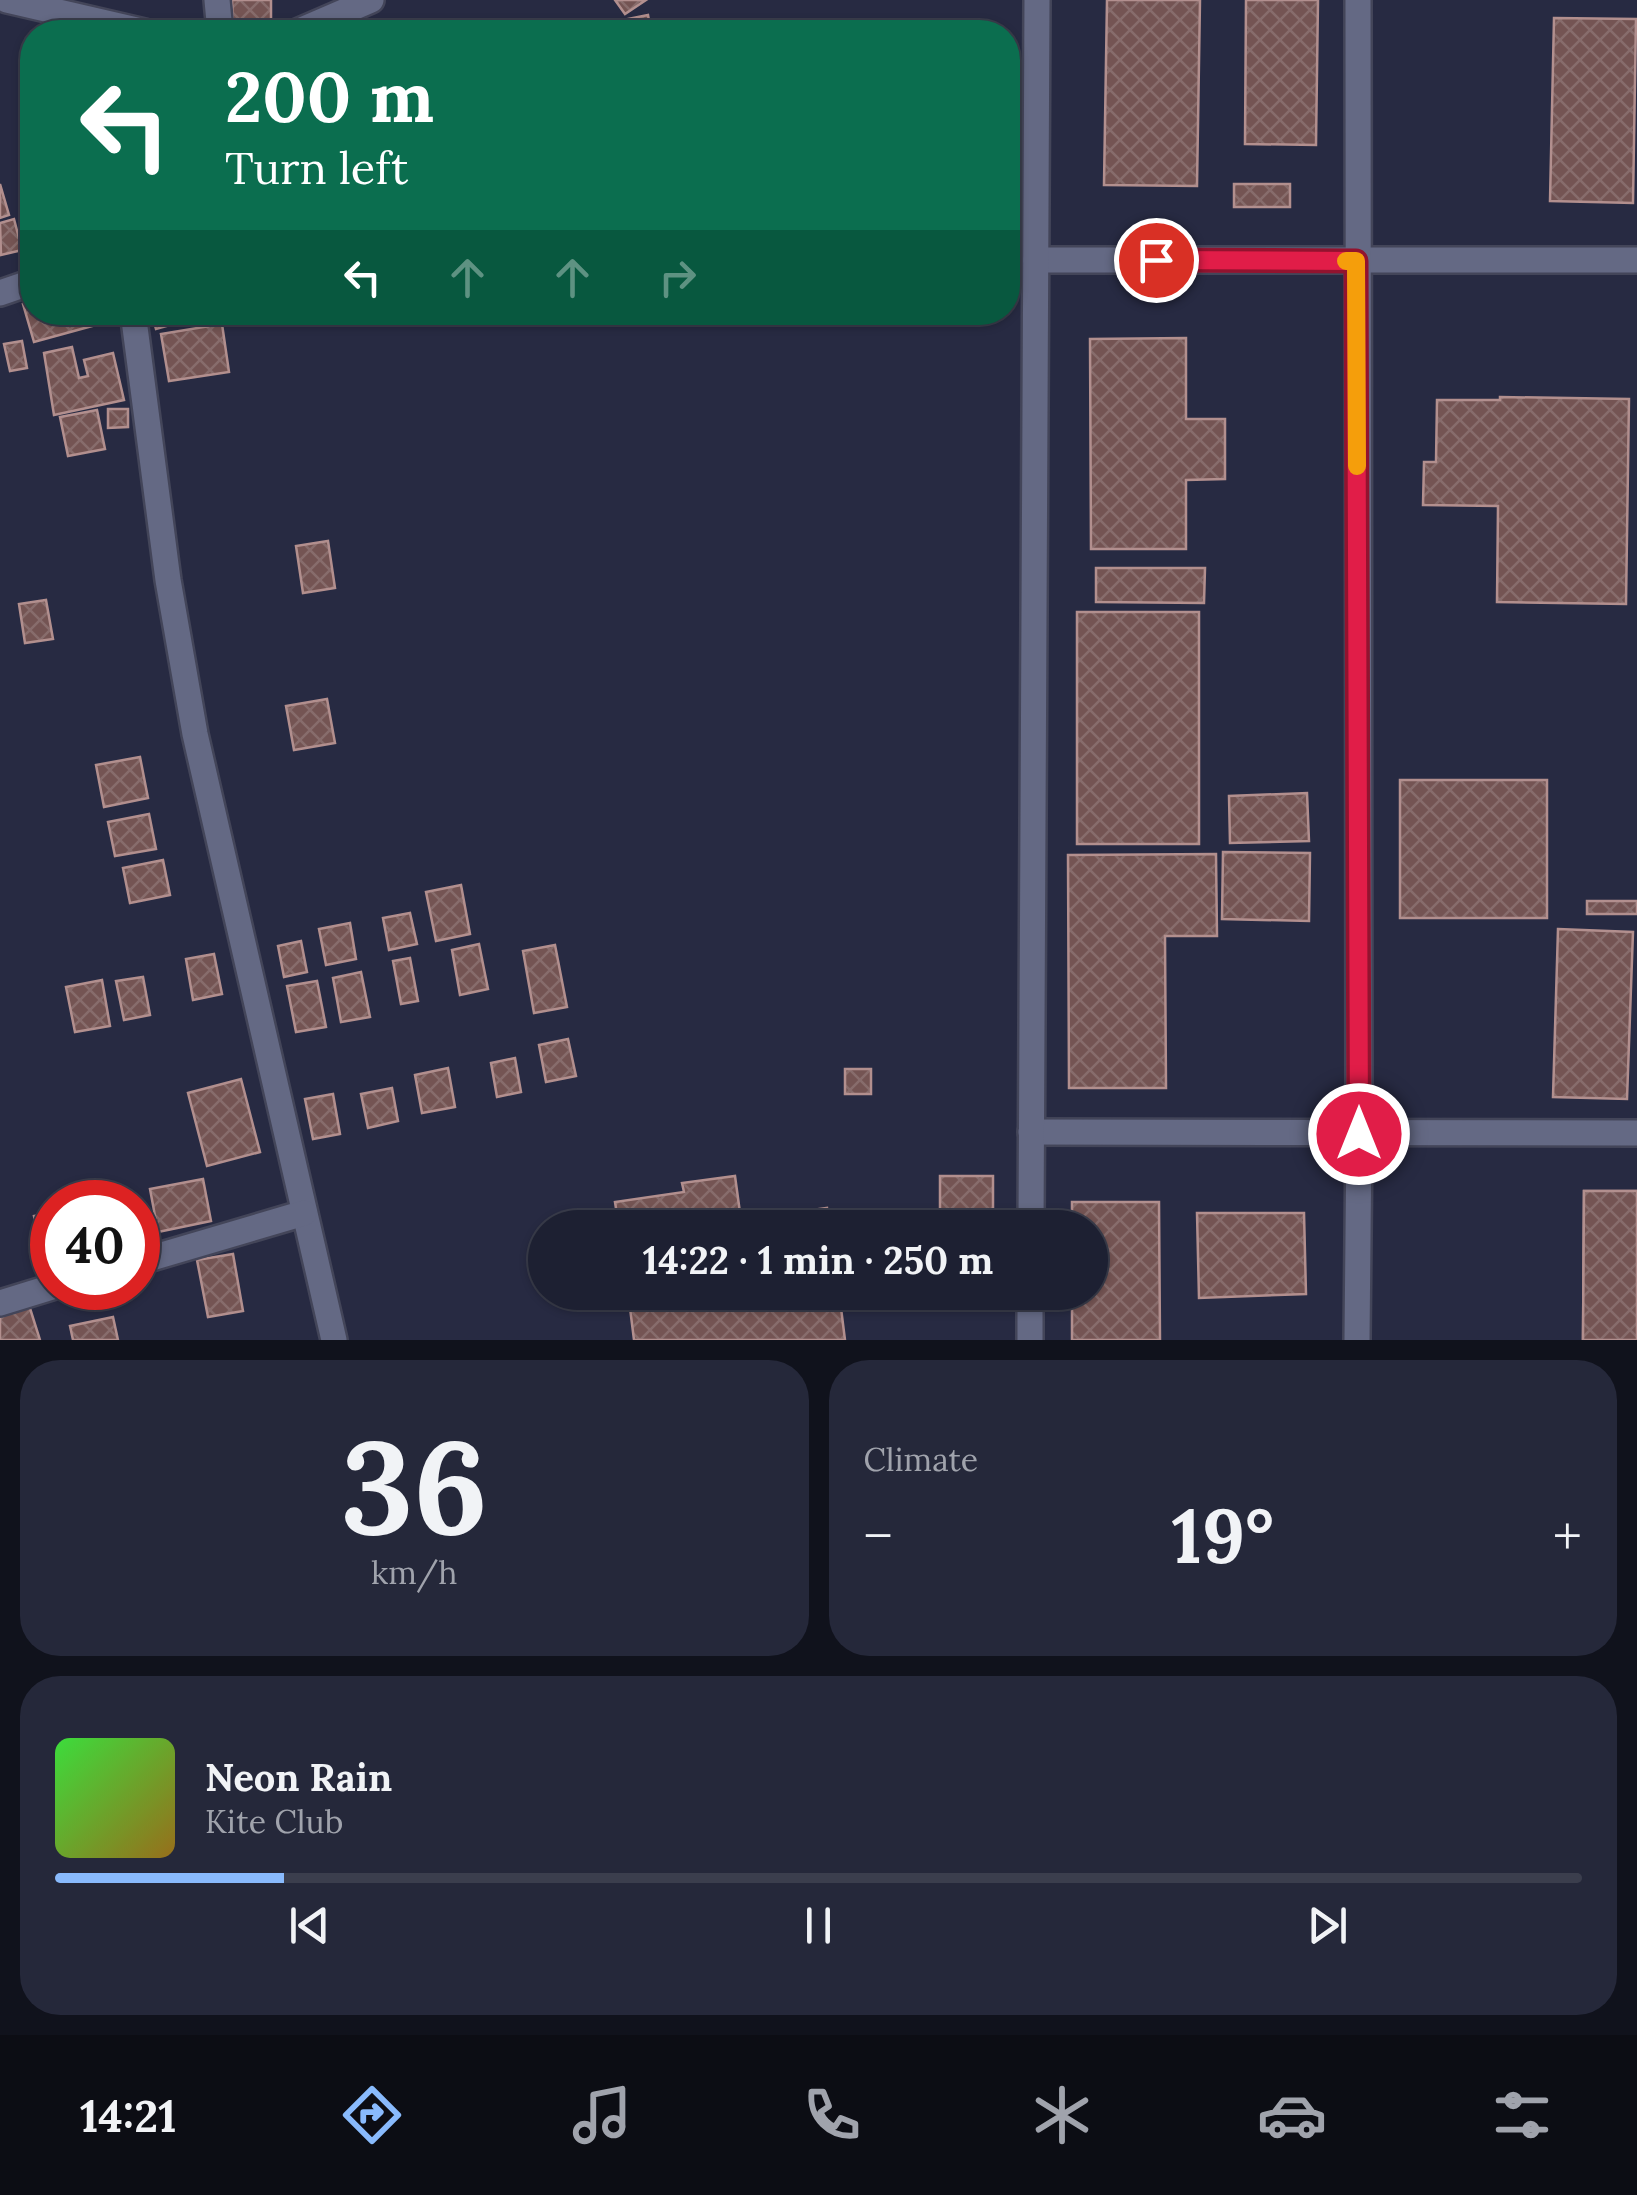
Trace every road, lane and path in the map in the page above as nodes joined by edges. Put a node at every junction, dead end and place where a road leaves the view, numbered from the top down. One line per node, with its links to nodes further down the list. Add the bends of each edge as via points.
1 (6, 0): 5 (street)
2 (371, 0): 6 (street)
3 (1037, 0): 7 (street)
4 (1358, 0): 9 (street)
5 (93, 20)
6 (325, 20)
7 (1036, 260): 9 (street); 11 (street)
8 (1637, 260): 9 (street)
9 (1356, 261): 13 (street)
10 (135, 325): 15 (street, via 195,734)
11 (1031, 1132): 13 (street); 14 (street)
12 (1637, 1133): 13 (street)
13 (1359, 1134): 22 (street)
14 (1030, 1210)
15 (304, 1213): 16 (street); 20 (street)
16 (160, 1256)
17 (30, 1293): 18 (street)
18 (0, 1302)
19 (1030, 1310): 21 (street)
20 (334, 1340)
21 (1030, 1340)
22 (1356, 1340)

